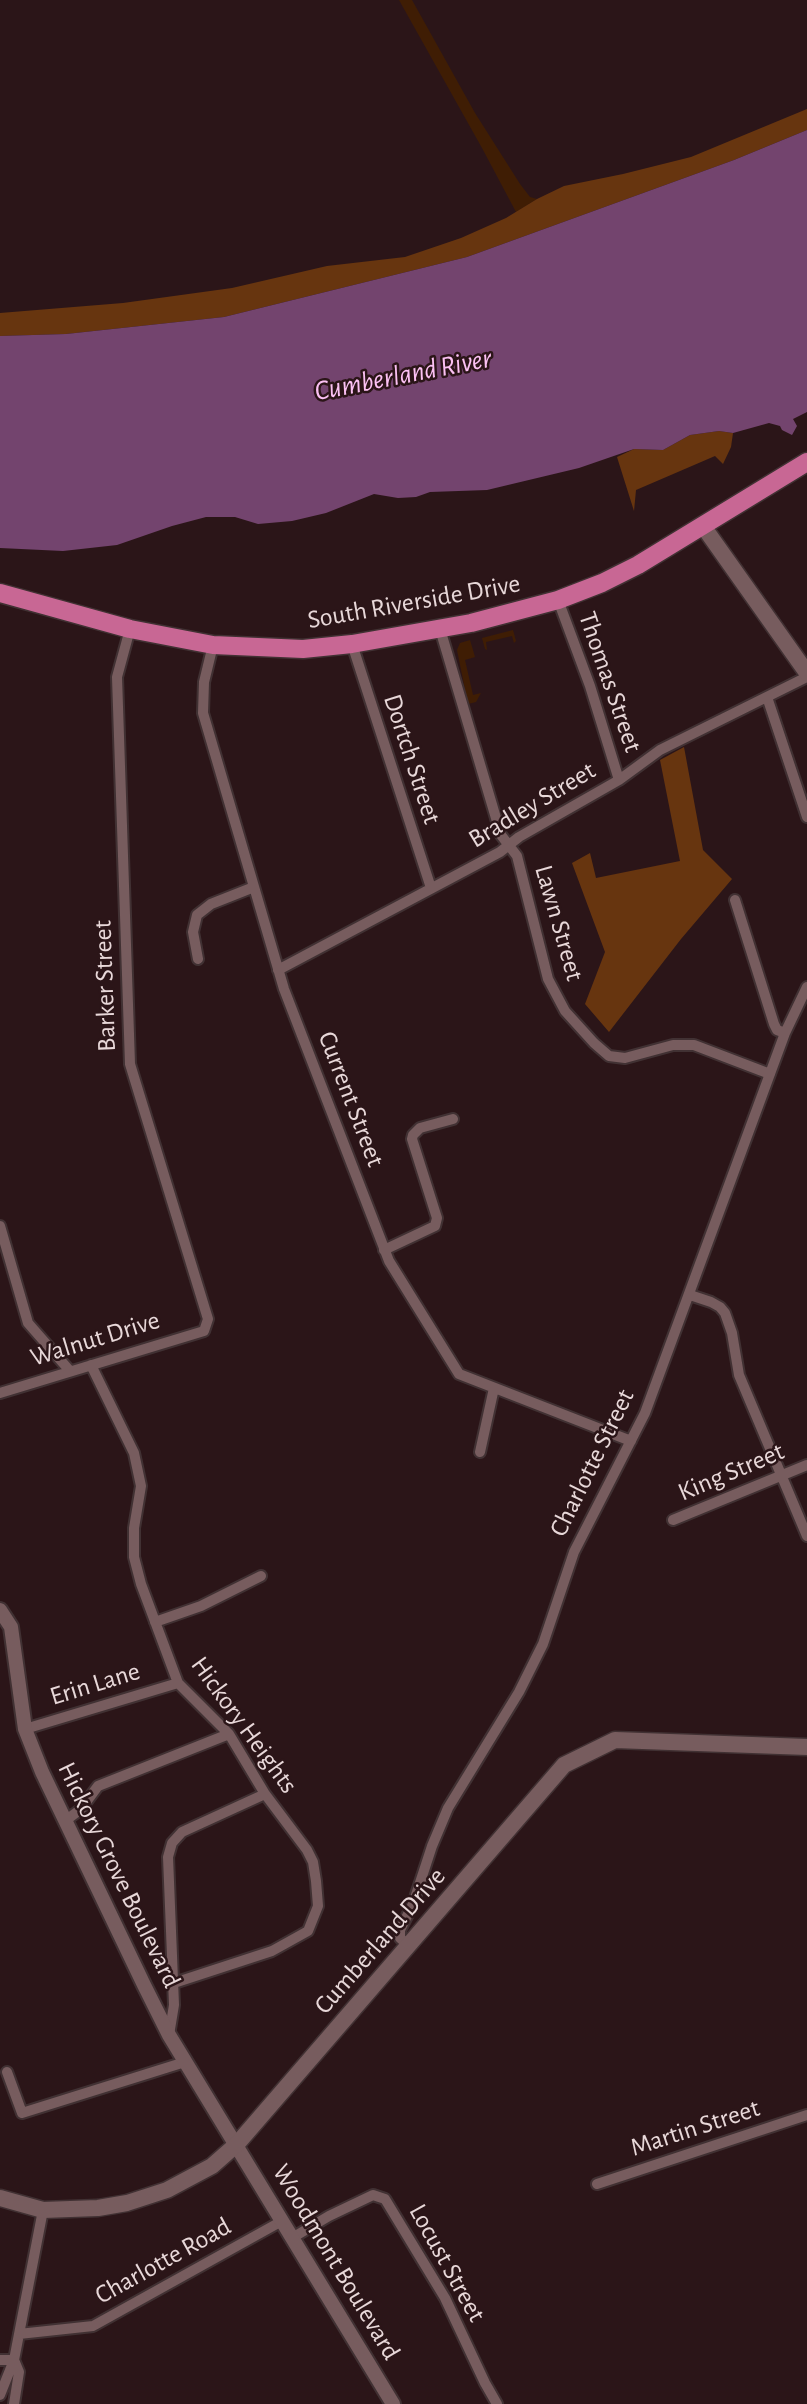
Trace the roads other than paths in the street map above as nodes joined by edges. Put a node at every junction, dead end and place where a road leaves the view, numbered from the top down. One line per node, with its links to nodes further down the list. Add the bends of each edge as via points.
1 (807, 462): 2 (highway, South Riverside Drive)
2 (703, 526): 4 (highway, South Riverside Drive, via 638,565); 9 (main road)
3 (0, 593): 5 (highway, South Riverside Drive)
4 (558, 600): 6 (highway, South Riverside Drive); 11 (street, Thomas Street)
5 (130, 629): 8 (highway, South Riverside Drive); 26 (street, Barker Street, via 117,677 130,1064 208,1319)
6 (440, 629): 7 (highway, South Riverside Drive); 13 (street, Lawn Street, via 501,835)
7 (352, 644): 8 (highway, South Riverside Drive, via 303,649); 15 (street, Dortch Street)
8 (213, 645): 14 (street, Current Street, via 204,682 203,713)
9 (807, 675): 10 (street, Bradley Street)
10 (767, 697): 11 (street, Bradley Street, via 660,750); 12 (street)
11 (619, 779): 13 (street, Bradley Street)
12 (807, 817)
13 (509, 845): 15 (street, Bradley Street); 21 (street, Lawn Street, via 517,856 552,990 601,1050 625,1058 673,1045 694,1045)
14 (254, 887): 17 (street, via 211,904 197,915 193,932); 18 (street, Current Street)
15 (431, 888): 18 (street, Bradley Street)
16 (735, 900): 20 (street, via 774,1024)
17 (198, 959)
18 (278, 970): 24 (street, Current Street)
19 (807, 987): 20 (street, Charlotte Street)
20 (785, 1034): 21 (street, Charlotte Street)
21 (770, 1074): 25 (street, Charlotte Street)
22 (453, 1119): 24 (street, via 420,1128 412,1139 437,1218 435,1226)
23 (0, 1226): 28 (street, via 28,1323)
24 (384, 1250): 29 (street, Current Street, via 454,1369)
25 (690, 1295): 31 (street, Charlotte Street); 34 (street, via 712,1302 726,1313 739,1375)
26 (204, 1331): 27 (street, Walnut Drive)
27 (91, 1365): 28 (street, Walnut Drive); 39 (street, Hickory Heights, via 134,1453 141,1486 134,1557)
28 (70, 1371): 30 (street, Walnut Drive)
29 (494, 1388): 31 (street, Current Street); 32 (street)
30 (0, 1392)
31 (631, 1441): 46 (street, Charlotte Street, via 580,1540 543,1644 448,1808 400,1930 400,1938)
32 (480, 1452)
33 (807, 1465): 34 (street, King Street)
34 (781, 1476): 35 (street, King Street); 36 (street)
35 (673, 1521)
36 (807, 1536)
37 (261, 1576): 39 (street, via 201,1606)
38 (0, 1610): 41 (street, Hickory Grove Boulevard, via 11,1627)
39 (155, 1622): 40 (street, Hickory Heights)
40 (178, 1683): 41 (street, Erin Lane); 42 (street, Hickory Heights)
41 (25, 1729): 45 (street, Hickory Grove Boulevard)
42 (229, 1734): 44 (street, Hickory Heights); 45 (street, via 99,1786)
43 (807, 1747): 46 (main road, Cumberland Drive, via 615,1740 564,1765)
44 (265, 1794): 47 (street, via 182,1832 172,1843 168,1857); 47 (street, Hickory Heights, via 313,1862 318,1906 308,1931 272,1951)
45 (65, 1821): 48 (street, Hickory Grove Boulevard)
46 (408, 1945): 52 (main road, Cumberland Drive)
47 (173, 1983): 48 (street)
48 (169, 2035): 49 (street, Hickory Grove Boulevard)
49 (185, 2062): 50 (street, via 22,2113); 52 (street, Hickory Grove Boulevard)
50 (7, 2072)
51 (807, 2115): 53 (street, Martin Street)
52 (237, 2144): 55 (main road, Cumberland Drive, via 197,2175 142,2199 98,2208); 56 (street, Woodmont Boulevard)
53 (597, 2184)
54 (0, 2198): 55 (main road, Cumberland Drive)
55 (43, 2210): 58 (street)
56 (282, 2221): 57 (street, Woodmont Boulevard); 58 (street, Charlotte Road, via 93,2326)
57 (292, 2238): 63 (street, Woodmont Boulevard); 64 (street, Locust Street, via 373,2195 385,2199 445,2298)
58 (19, 2334): 60 (street)
59 (0, 2360): 60 (street)
60 (14, 2360): 61 (street); 62 (street, via 19,2372)
61 (0, 2395)
62 (14, 2404)
63 (393, 2404)
64 (497, 2404)

